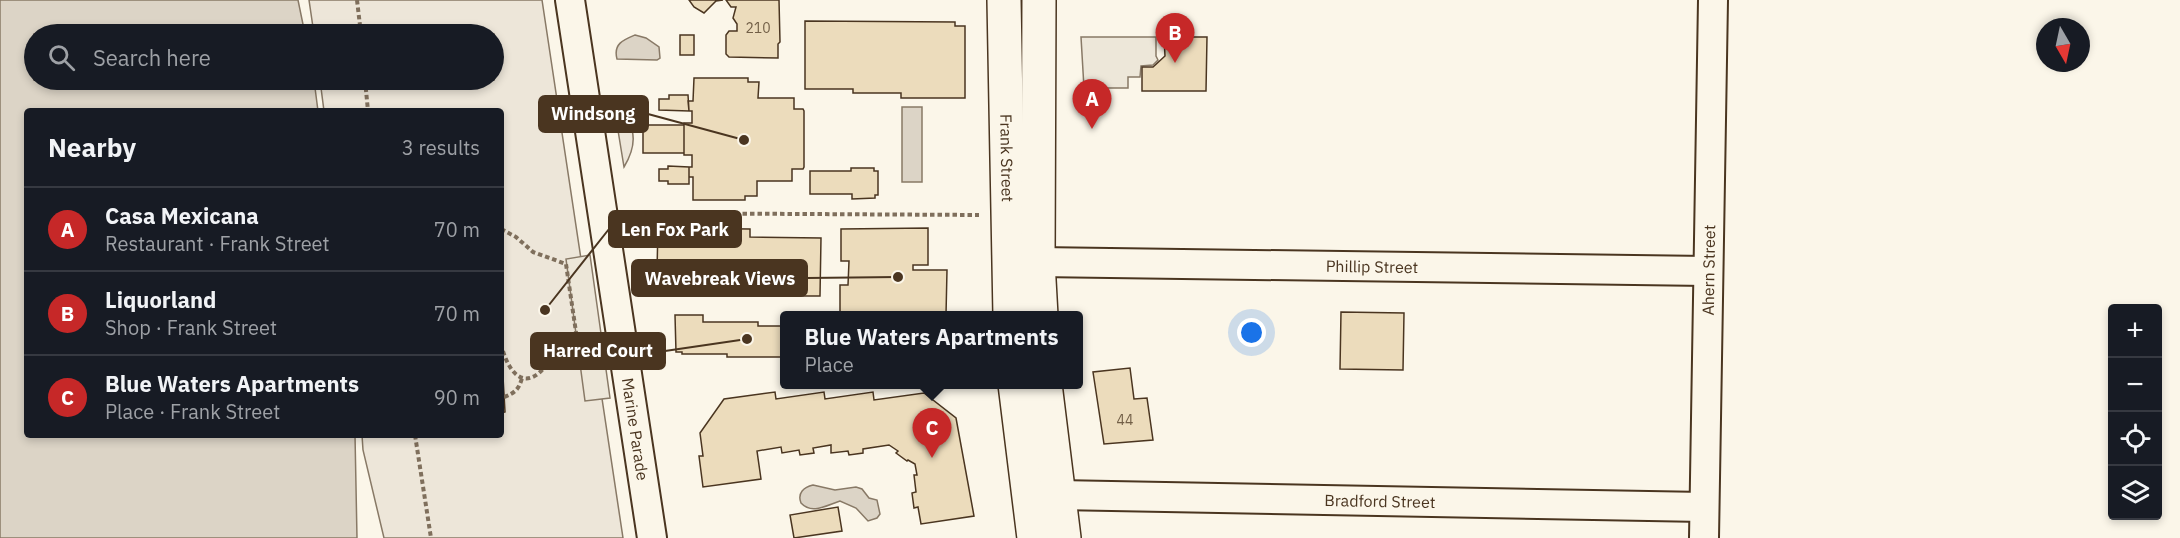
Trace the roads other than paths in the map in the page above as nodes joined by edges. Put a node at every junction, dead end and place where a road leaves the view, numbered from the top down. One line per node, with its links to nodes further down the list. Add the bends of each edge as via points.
1 (570, 0): 13 (street, Marine Parade)
2 (1004, 0): 7 (highway, Frank Street)
3 (1039, 0): 5 (highway, Frank Street)
4 (1713, 0): 6 (street, Ahern Street)
5 (1038, 262): 6 (street, Phillip Street); 8 (highway, Frank Street)
6 (1707, 271): 12 (street, Ahern Street)
7 (1010, 311)
8 (1041, 311)
9 (1016, 389): 14 (highway)
10 (1046, 389): 11 (highway)
11 (1058, 495): 12 (street, Bradford Street); 15 (highway)
12 (1704, 507): 16 (street, Ahern Street)
13 (652, 538)
14 (1034, 538)
15 (1064, 538)
16 (1704, 538)

